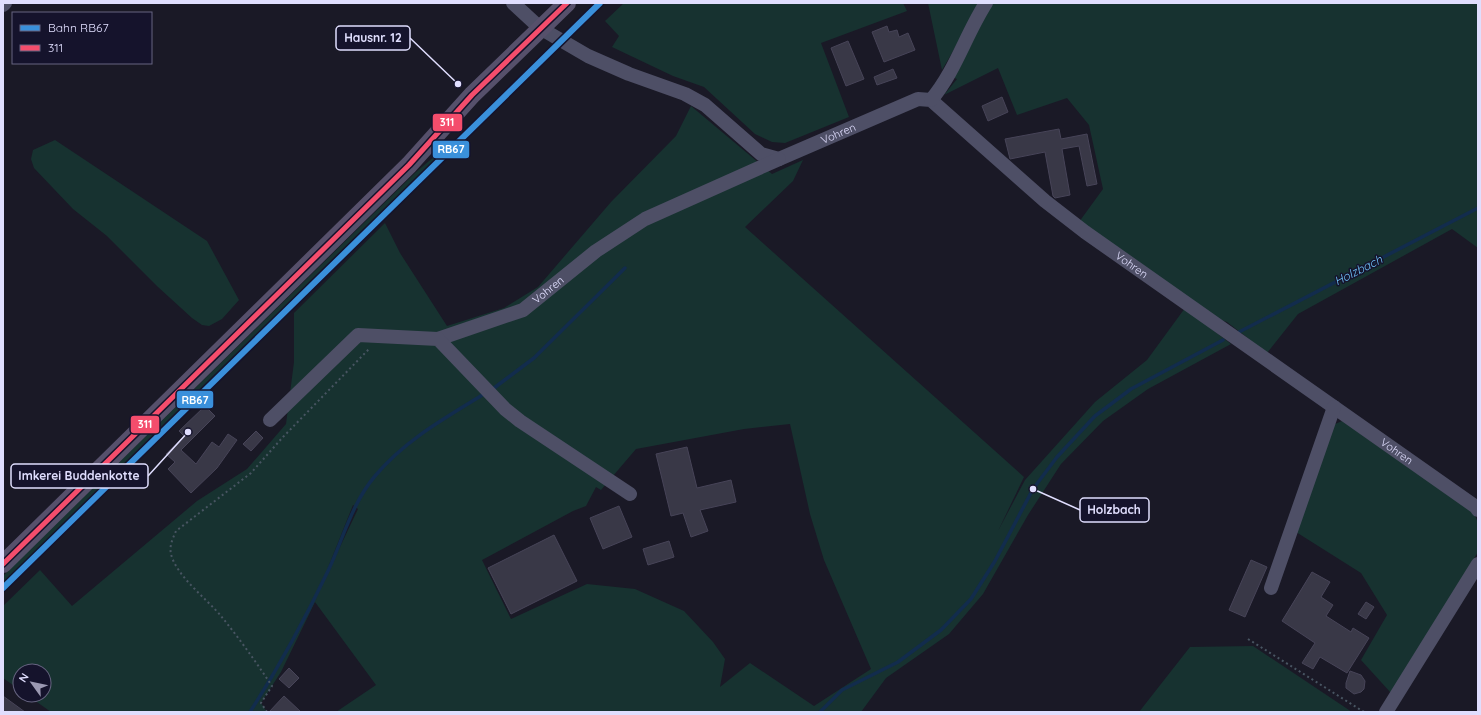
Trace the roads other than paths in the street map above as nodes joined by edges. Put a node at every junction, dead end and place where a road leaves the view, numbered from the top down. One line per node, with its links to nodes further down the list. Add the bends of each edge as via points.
1 (513, 3): 4 (street)
2 (567, 3): 4 (main road)
3 (986, 3): 5 (street, via 944,85)
4 (540, 28): 6 (street, via 588,56 685,94 705,106); 14 (main road, via 472,95 409,165)
5 (931, 100): 7 (street, Vohren, via 918,99); 10 (street, Vohren, via 1045,201 1085,232)
6 (761, 154): 7 (street); 8 (street, via 761,162)
7 (779, 159): 8 (street, Vohren)
8 (756, 170): 9 (street, Vohren, via 645,219 596,251 523,310)
9 (438, 339): 11 (street, via 358,334); 12 (street, via 505,409)
10 (1334, 407): 13 (street, Vohren); 16 (street)
11 (270, 420)
12 (630, 494)
13 (1478, 510)
14 (3, 564)
15 (1478, 564): 17 (street)
16 (1271, 588)
17 (1386, 712)

